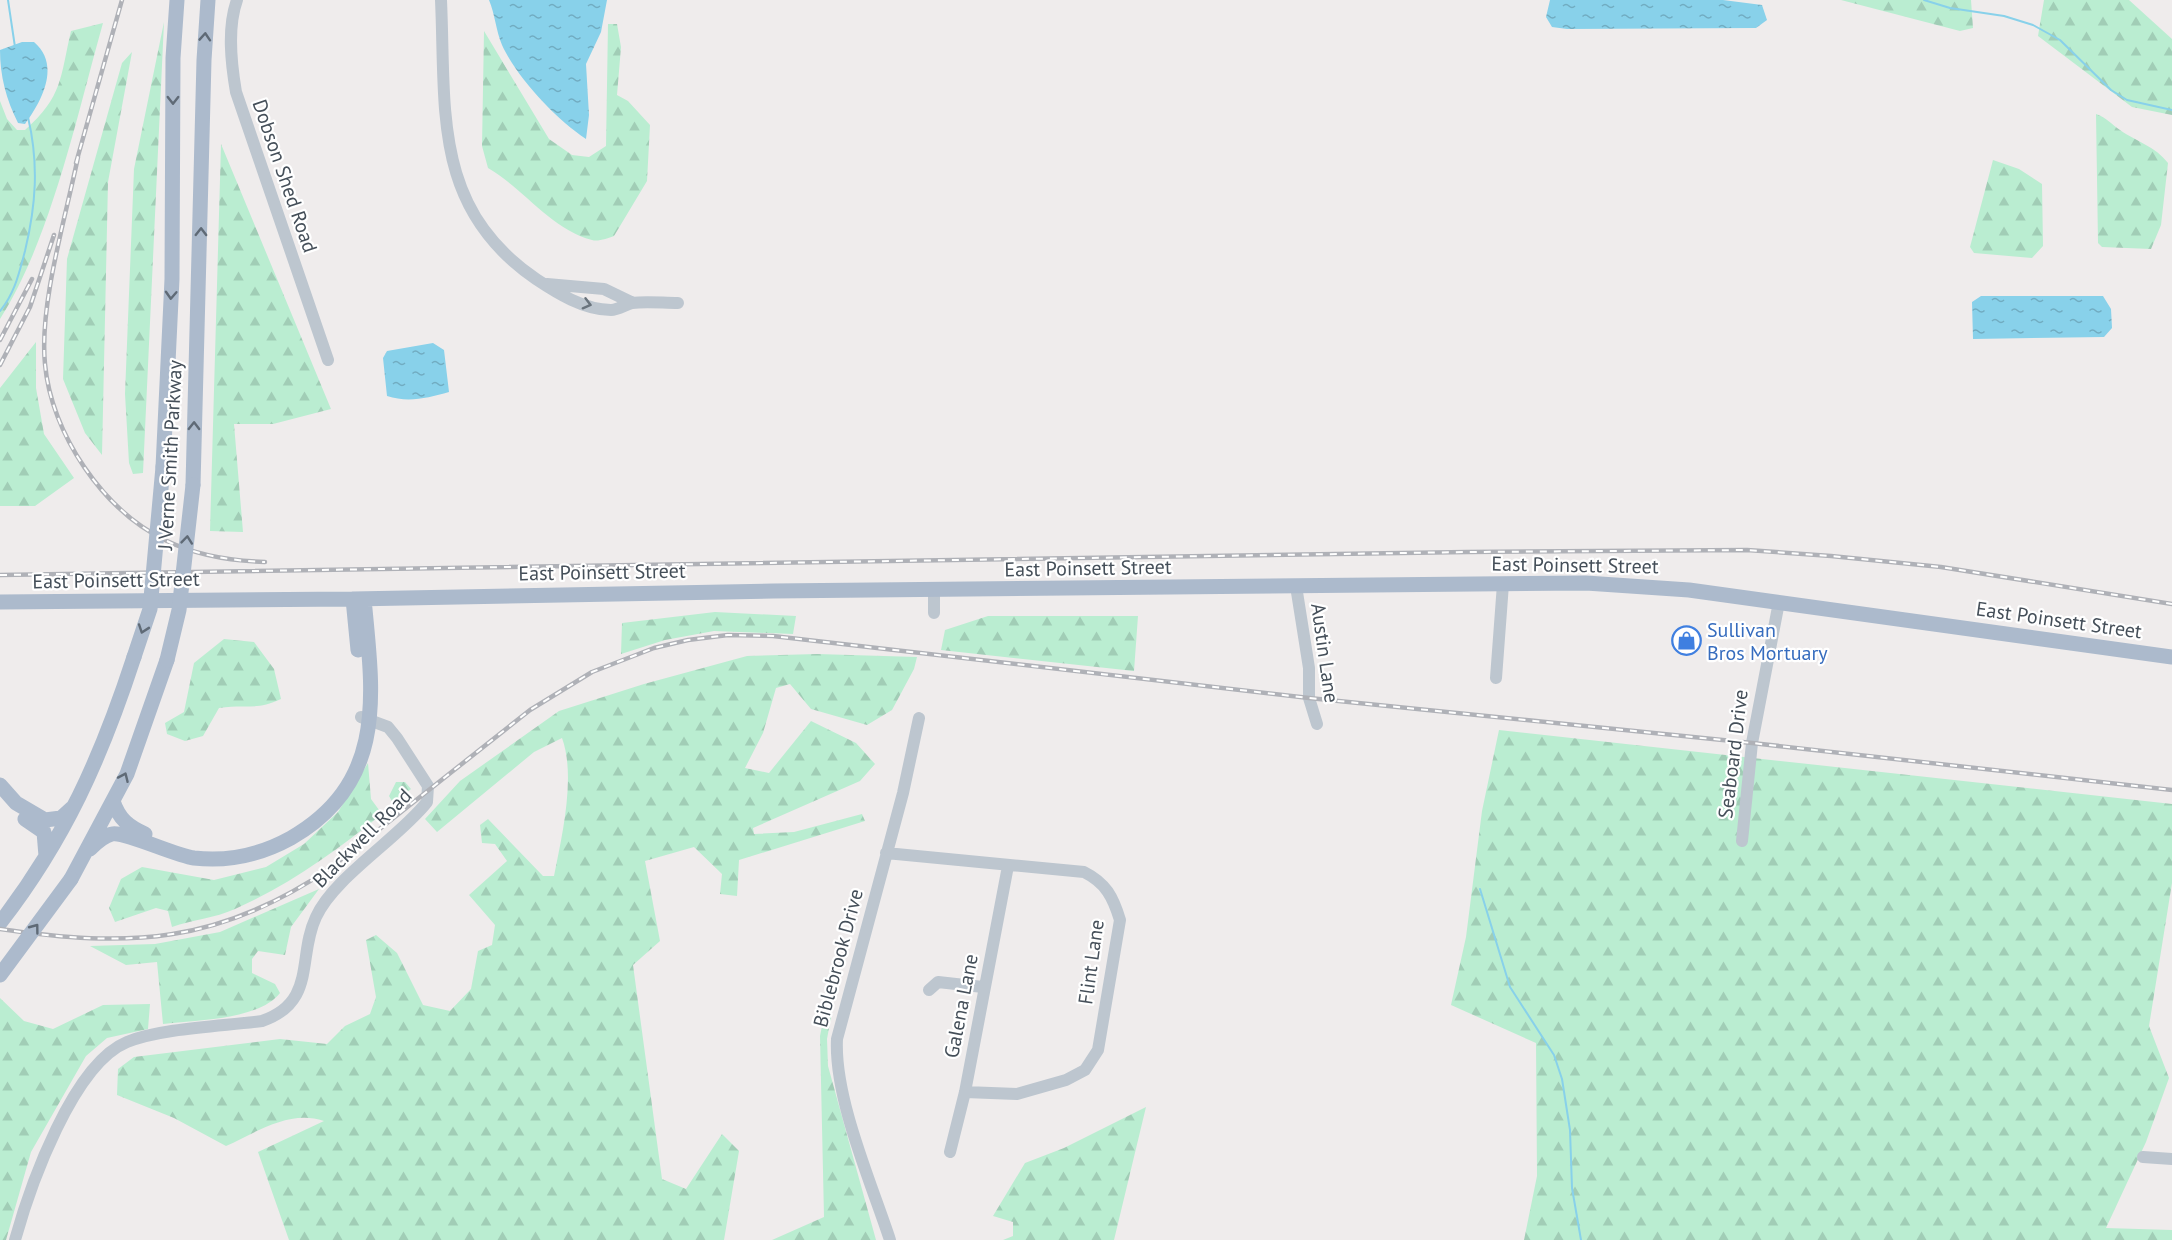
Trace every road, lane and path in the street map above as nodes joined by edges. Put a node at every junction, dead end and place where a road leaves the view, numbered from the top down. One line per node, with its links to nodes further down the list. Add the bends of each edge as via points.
1 (177, 0): 24 (main road, J Verne Smith Parkway, one-way to 24, bridge, via 172,279 163,467 150,609 109,732)
2 (208, 0): 23 (main road, J Verne Smith Parkway, one-way to 2, bridge, via 127,774 167,660 179,610 193,485)
3 (237, 0): 8 (street, Dobson Shed Road, via 231,45 238,98)
4 (441, 0): 5 (street, via 447,135 459,186 474,217 495,244)
5 (543, 284): 6 (street, via 604,290); 6 (street, one-way to 6, via 567,299 612,310)
6 (633, 303): 7 (street)
7 (678, 303)
8 (328, 360)
9 (1503, 584): 10 (main road, East Poinsett Street); 13 (main road, East Poinsett Street, via 1620,584); 17 (street)
10 (1296, 586): 11 (main road, East Poinsett Street); 20 (street, Austin Lane, via 1309,668 1309,698)
11 (934, 591): 12 (main road, East Poinsett Street); 15 (street)
12 (359, 599): 14 (main road, East Poinsett Street); 18 (main road, via 372,702)
13 (1779, 602): 16 (main road, East Poinsett Street); 25 (street, Seaboard Drive, via 1752,743)
14 (0, 603)
15 (934, 613)
16 (2172, 657)
17 (1496, 678)
18 (366, 717): 23 (main road, via 352,758 334,789 304,819 262,843 204,851 168,844 124,822); 26 (main road, via 360,763 339,799 316,822 272,847 238,857 195,858 116,833); 38 (street, Blackwell Road, via 388,727 397,738 428,786 429,797 424,806 320,909 313,925 302,983 293,1000 279,1013 262,1021 139,1038 102,1058 84,1080 48,1150)
19 (919, 718): 27 (street, Biblebrook Drive)
20 (1317, 724)
21 (0, 785): 24 (main road, via 16,803 45,820 61,818)
22 (0, 797): 28 (main road, via 44,832)
23 (113, 801): 26 (main road, J Verne Smith Parkway)
24 (74, 806): 28 (main road, J Verne Smith Parkway)
25 (1742, 841)
26 (90, 849): 31 (main road, J Verne Smith Parkway, one-way to 26, bridge)
27 (886, 853): 29 (street, Flint Lane); 39 (street, Biblebrook Drive, via 840,1022 836,1057 842,1092)
28 (46, 861): 30 (main road, J Verne Smith Parkway)
29 (1008, 866): 32 (street, Galena Lane); 34 (street, Flint Lane, via 1084,872 1101,880 1114,900 1120,920 1098,1050 1085,1070 1066,1080 1017,1094)
30 (0, 923)
31 (0, 975)
32 (983, 987): 33 (street, via 938,982); 34 (street, Galena Lane)
33 (929, 990)
34 (965, 1092): 35 (street, Galena Lane)
35 (950, 1152)
36 (2143, 1157): 37 (street)
37 (2172, 1159)
38 (15, 1240)
39 (890, 1240)

